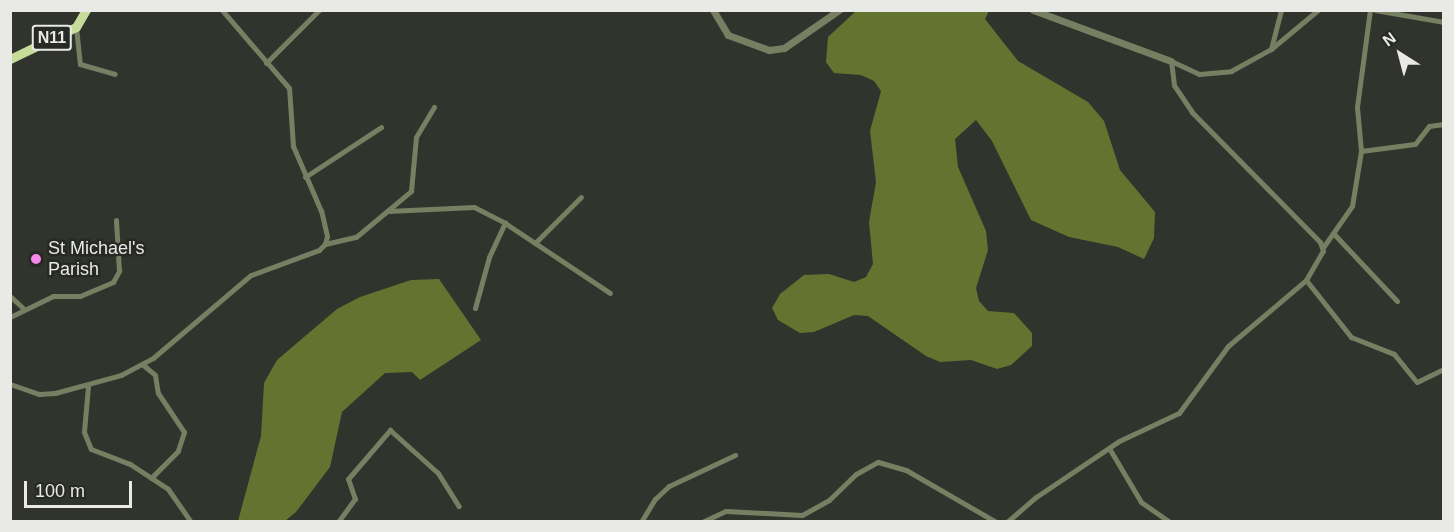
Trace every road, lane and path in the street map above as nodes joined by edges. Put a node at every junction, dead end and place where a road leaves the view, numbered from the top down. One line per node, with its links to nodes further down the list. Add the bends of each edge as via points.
1 (86, 10): 12 (highway, N11)
2 (222, 10): 16 (street)
3 (319, 10): 16 (street)
4 (713, 10): 5 (street, via 728,34 769,50 784,48)
5 (839, 10)
6 (1033, 10): 15 (street)
7 (1281, 10): 13 (street)
8 (1318, 10): 13 (street)
9 (1370, 10): 21 (street, via 1357,108)
10 (1375, 10): 11 (street)
11 (1443, 22)
12 (76, 27): 14 (highway, N11); 17 (street, via 80,64)
13 (1271, 49): 15 (street, via 1249,63 1216,74 1199,74)
14 (10, 58)
15 (1171, 62): 30 (street, via 1174,85 1192,112)
16 (266, 63): 22 (street, via 289,88 290,132)
17 (115, 74)
18 (434, 108): 24 (street, via 416,137 414,185)
19 (1443, 124): 21 (street, via 1429,126 1415,144)
20 (381, 126): 22 (street)
21 (1360, 151): 27 (street, via 1352,206)
22 (305, 177): 29 (street, via 321,211)
23 (581, 196): 28 (street)
24 (388, 211): 26 (street, via 463,205); 29 (street, via 356,237)
25 (116, 220): 35 (street, via 119,271 113,282 90,294 52,296)
26 (506, 223): 28 (street); 36 (street, via 489,257)
27 (1334, 234): 30 (street); 34 (street)
28 (535, 243): 32 (street)
29 (325, 244): 38 (street, via 319,250 251,275)
30 (1324, 246): 31 (street)
31 (1306, 280): 39 (street, via 1351,337 1394,354 1417,382); 42 (street, via 1234,340 1179,412)
32 (610, 293)
33 (10, 296): 35 (street)
34 (1397, 301)
35 (22, 308): 37 (street)
36 (475, 308)
37 (10, 317)
38 (142, 364): 41 (street); 44 (street, via 155,375 158,393 184,432 178,451)
39 (1443, 369)
40 (10, 384): 41 (street, via 39,394)
41 (88, 386): 44 (street, via 84,432 91,449)
42 (1109, 448): 46 (street); 52 (street, via 1141,502)
43 (735, 455): 49 (street, via 669,486 655,499)
44 (151, 478): 47 (street, via 177,499)
45 (459, 507): 48 (street, via 438,473 390,430 348,479 355,499)
46 (1010, 521)
47 (191, 522)
48 (338, 522)
49 (641, 522)
50 (702, 522): 51 (street, via 726,510 802,515 829,500 856,474 878,462 906,470)
51 (996, 522)
52 (1170, 522)

